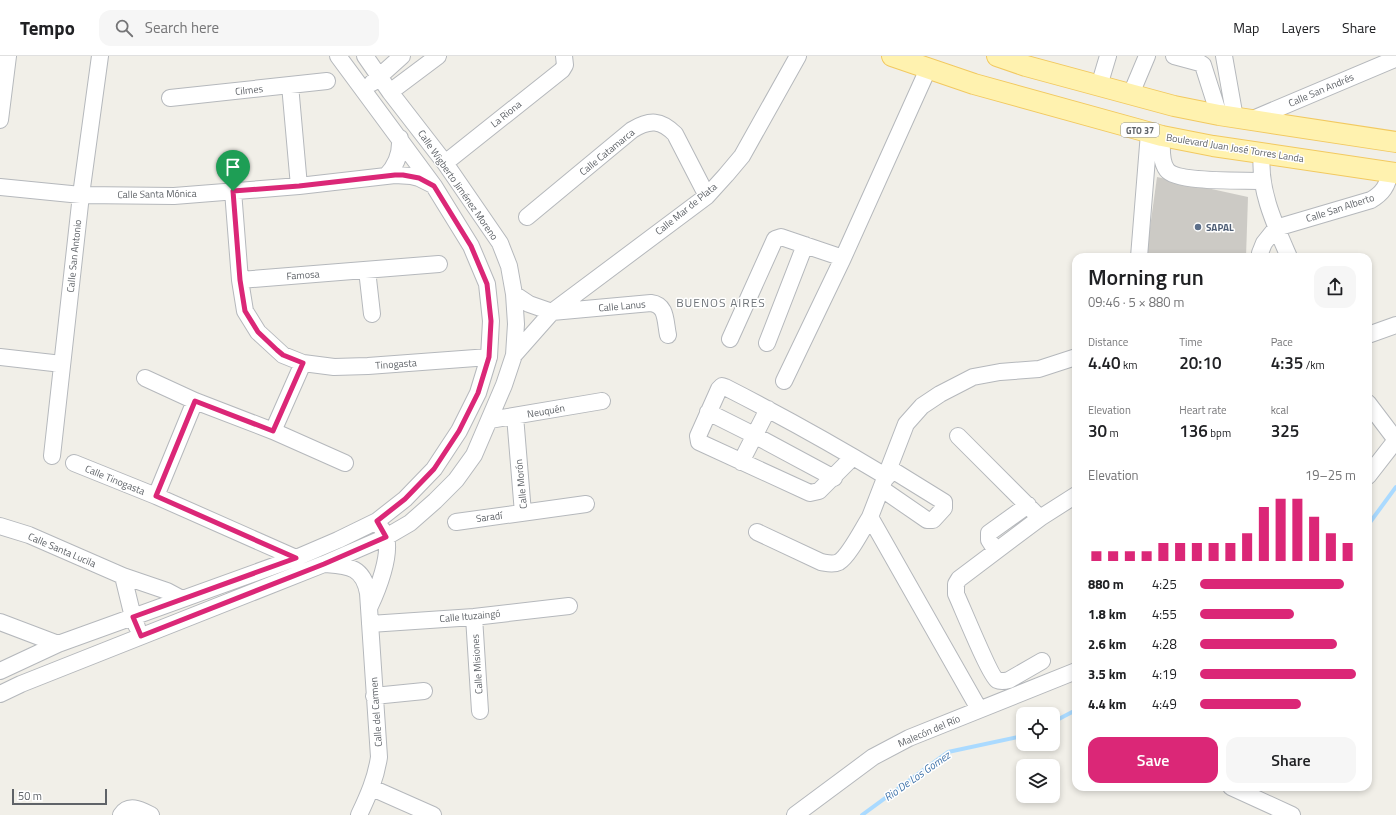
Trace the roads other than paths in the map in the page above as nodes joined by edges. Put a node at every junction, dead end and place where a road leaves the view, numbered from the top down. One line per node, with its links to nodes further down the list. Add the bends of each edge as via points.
1 (8, 56): 26 (street)
2 (100, 56): 39 (street, Calle San Antonio)
3 (338, 56): 21 (street, Calle Wigberto Jiménez Moreno)
4 (365, 56): 17 (street, Calle Wigberto Jiménez Moreno)
5 (402, 56): 17 (street)
6 (438, 56): 22 (street)
7 (798, 56): 40 (street, Calle Mar de Plata, via 742,156)
8 (892, 56): 16 (main road, Boulevard Juan José Torres Landa / GTO 37)
9 (997, 56): 20 (main road)
10 (1108, 56): 20 (street)
11 (1147, 56): 23 (street)
12 (1174, 56): 25 (street, via 1203,65)
13 (1224, 56): 25 (street)
14 (1395, 59): 25 (street, Calle San Andrés)
15 (565, 60): 31 (street, La Riona, via 562,70)
16 (928, 69): 27 (main road, Boulevard Juan José Torres Landa / GTO 37); 47 (street)
17 (380, 77): 21 (street); 22 (street, Calle Wigberto Jiménez Moreno)
18 (327, 81): 19 (street, Cilmes)
19 (290, 85): 24 (street, Cilmes); 35 (street)
20 (1099, 86): 23 (main road)
21 (363, 90): 28 (street, Calle Wigberto Jiménez Moreno)
22 (390, 92): 31 (street, Calle Wigberto Jiménez Moreno)
23 (1131, 94): 25 (main road)
24 (170, 98)
25 (1234, 118): 29 (main road)
26 (0, 120)
27 (1155, 134): 30 (main road, Boulevard Juan José Torres Landa / GTO 37); 34 (street, via 1167,170 1175,176); 44 (street)
28 (400, 138): 33 (street, via 398,159); 36 (street, Calle Wigberto Jiménez Moreno)
29 (1392, 138)
30 (1262, 153): 32 (main road, Boulevard Juan José Torres Landa / GTO 37); 34 (street)
31 (445, 163): 51 (street, Calle Wigberto Jiménez Moreno, via 500,243 509,266)
32 (1393, 173): 42 (street, Calle San Alberto, via 1383,192 1371,200)
33 (386, 176): 35 (street, Calle Santa Mónica); 36 (street, Calle Santa Mónica, via 411,176)
34 (1262, 181): 42 (street)
35 (299, 186): 38 (street, Calle Santa Mónica)
36 (434, 186): 61 (street, Calle Wigberto Jiménez Moreno, via 471,246 487,284 491,321)
37 (0, 187): 39 (street, Calle Santa Mónica)
38 (233, 191): 39 (street, Calle Santa Mónica, via 174,196); 50 (street, Tinogasta)
39 (81, 195): 64 (street, Calle San Antonio)
40 (707, 196): 41 (street, Calle Catamarca, via 675,134 667,126 655,122 642,124 632,130); 52 (street, Calle Mar de Plata)
41 (527, 217)
42 (1276, 228): 45 (street, via 1264,243); 46 (street)
43 (805, 245): 47 (street); 57 (street, via 781,236 775,239); 58 (street)
44 (1140, 253)
45 (1260, 253)
46 (1287, 253)
47 (843, 258): 66 (street)
48 (439, 264): 49 (street, Famosa)
49 (367, 270): 50 (street, Famosa); 53 (street)
50 (240, 280): 63 (street, Tinogasta, via 245,311 258,332 283,355)
51 (514, 294): 52 (street, via 529,304); 59 (street, Calle Wigberto Jiménez Moreno)
52 (552, 312): 56 (street, Calle Lanus, via 657,304 662,307); 59 (street, Calle Mar de Plata)
53 (372, 314)
54 (1396, 325): 55 (street)
55 (1372, 334)
56 (668, 335)
57 (730, 339)
58 (767, 343)
59 (514, 355): 73 (street, Calle Wigberto Jiménez Moreno)
60 (0, 357): 64 (street)
61 (489, 357): 63 (street, Tinogasta, via 368,366 334,367); 93 (street, Calle Wigberto Jiménez Moreno, via 478,393 459,431 434,469 405,499)
62 (1072, 358): 85 (street, via 1039,369 973,377 940,394 922,406 906,424)
63 (303, 363): 74 (street)
64 (62, 364): 78 (street, Calle San Antonio)
65 (145, 378): 67 (street)
66 (784, 381)
67 (195, 401): 74 (street); 86 (street)
68 (602, 402): 72 (street, Neuquén)
69 (1372, 408): 77 (street)
70 (768, 409): 71 (street, via 722,386); 75 (street); 79 (street)
71 (708, 412): 75 (street); 80 (street, via 698,436 699,442)
72 (516, 416): 73 (street, Neuquén); 90 (street, Calle Morón)
73 (490, 420): 97 (street, Calle Wigberto Jiménez Moreno, via 474,455 456,480 410,522)
74 (273, 431): 82 (street)
75 (754, 435): 80 (street); 84 (street)
76 (958, 436): 89 (street)
77 (1396, 440): 83 (street)
78 (52, 456)
79 (854, 457): 84 (street); 85 (street)
80 (742, 462): 84 (street, via 810,493 819,492)
81 (74, 463): 86 (street, Calle Tinogasta)
82 (345, 463)
83 (1372, 471)
84 (834, 478)
85 (886, 478): 91 (street)
86 (156, 496): 99 (street, Calle Tinogasta)
87 (1072, 498): 92 (street)
88 (586, 504): 90 (street, Calle Morón)
89 (1028, 505): 92 (street); 98 (street, via 989,533 989,540)
90 (523, 513): 94 (street, Saradí)
91 (870, 518): 96 (street, via 845,557 831,564 821,562); 117 (street)
92 (1040, 518): 98 (street)
93 (377, 521): 97 (street); 99 (street, Calle Wigberto Jiménez Moreno)
94 (456, 522)
95 (0, 526): 101 (street, Calle Santa Lucila, via 29,535)
96 (757, 532)
97 (386, 537): 100 (street, Calle Wigberto Jiménez Moreno); 104 (street, Calle del Carmen, via 384,564)
98 (996, 551): 111 (street, via 959,579 956,594 994,677 998,680 1009,680)
99 (296, 558): 102 (street, Calle Wigberto Jiménez Moreno)
100 (324, 564): 104 (street, Calle del Carmen, via 352,568 358,572 366,586); 109 (street, Calle Wigberto Jiménez Moreno)
101 (123, 576): 102 (street, Calle Santa Lucila, via 167,590); 105 (street)
102 (182, 599): 105 (street, Calle Wigberto Jiménez Moreno)
103 (569, 606): 106 (street, Calle Ituzaingó)
104 (369, 607): 108 (street, Calle del Carmen)
105 (133, 617): 109 (street); 110 (street, Calle Wigberto Jiménez Moreno)
106 (474, 617): 108 (street, Calle Ituzaingó); 118 (street, Calle Misiones)
107 (0, 622): 110 (street)
108 (370, 624): 116 (street, Calle del Carmen)
109 (141, 636): 115 (street, Calle Wigberto Jiménez Moreno)
110 (58, 644): 112 (street, Calle Wigberto Jiménez Moreno)
111 (1042, 661)
112 (0, 671)
113 (1072, 673): 117 (street, Malecón del Río)
114 (424, 691): 116 (street)
115 (0, 694)
116 (374, 696): 119 (street, Calle del Carmen, via 378,757)
117 (979, 710): 125 (street, Malecón del Río, via 909,738 874,757)
118 (480, 711)
119 (372, 788): 121 (street, Calle del Carmen); 124 (street)
120 (1240, 791): 126 (street)
121 (363, 811)
122 (123, 812): 123 (street, via 132,808)
123 (151, 815)
124 (434, 815)
125 (795, 815)
126 (1292, 815)

